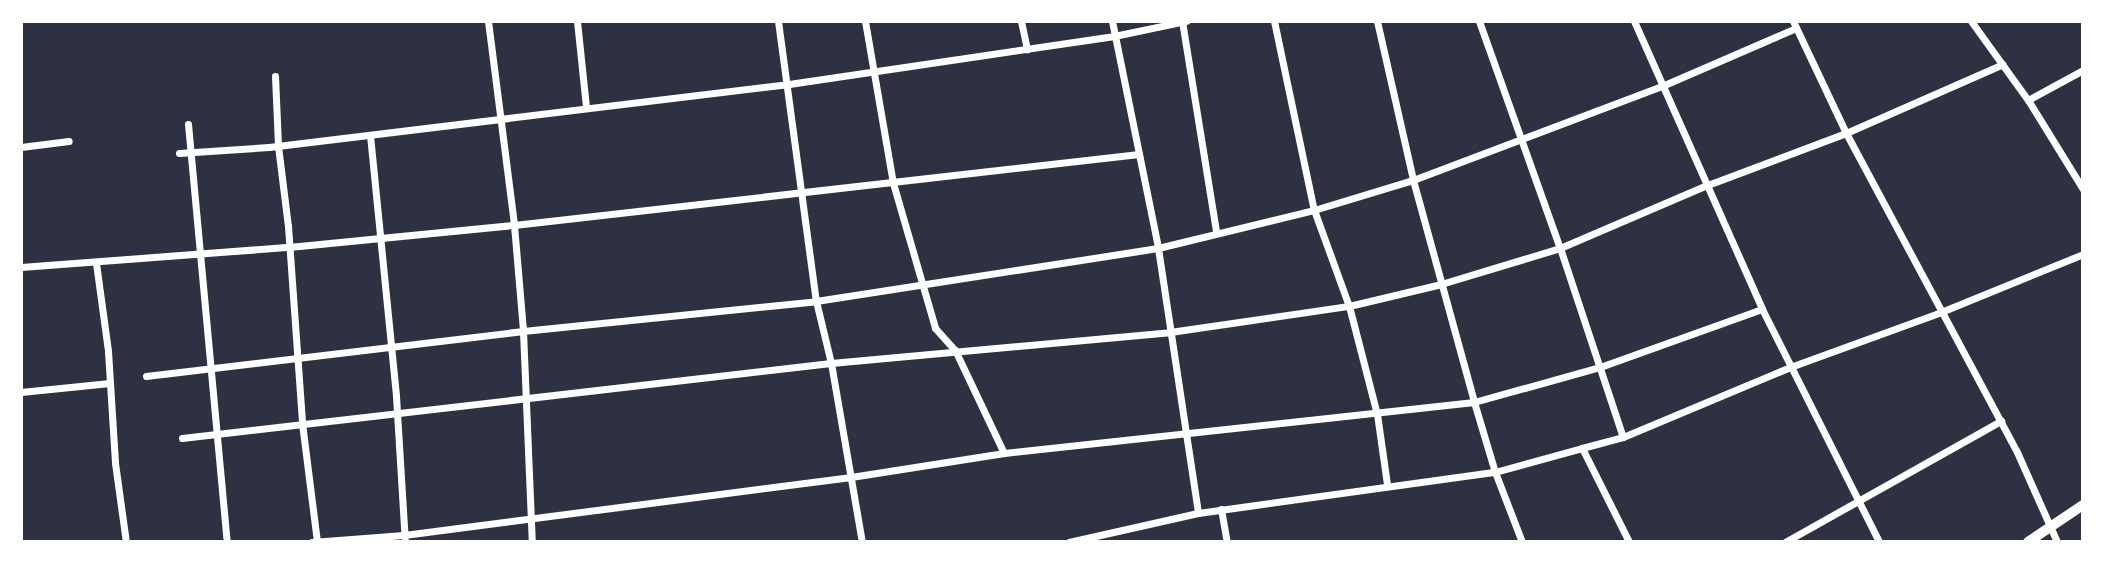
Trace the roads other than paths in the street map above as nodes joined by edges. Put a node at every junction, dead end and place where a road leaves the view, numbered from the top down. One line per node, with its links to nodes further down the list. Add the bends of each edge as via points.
1 (488, 21): 24 (street)
2 (578, 21): 23 (street)
3 (778, 21): 20 (street)
4 (865, 21): 18 (street)
5 (1020, 21): 15 (street)
6 (1112, 21): 14 (street)
7 (1183, 21): 14 (street); 42 (street)
8 (1274, 21): 40 (street)
9 (1377, 21): 35 (street)
10 (1479, 21): 29 (street)
11 (1634, 21): 21 (street)
12 (1971, 21): 16 (street)
13 (1795, 25): 21 (street); 26 (street)
14 (1114, 36): 15 (street); 34 (street)
15 (1027, 49): 18 (street)
16 (2003, 64): 22 (street); 26 (street)
17 (2083, 70): 22 (street)
18 (873, 72): 20 (street); 36 (street)
19 (275, 76): 30 (street)
20 (789, 84): 23 (street); 39 (street)
21 (1662, 86): 29 (street); 37 (street)
22 (2028, 100): 38 (street)
23 (586, 107): 24 (street)
24 (501, 119): 27 (street); 41 (street)
25 (188, 124): 32 (street)
26 (1846, 133): 37 (street); 56 (street)
27 (370, 135): 30 (street); 43 (street)
28 (69, 141): 31 (street)
29 (1520, 141): 35 (street); 46 (street)
30 (278, 146): 32 (street); 44 (street)
31 (21, 147)
32 (190, 152): 33 (street); 47 (street)
33 (179, 153)
34 (1139, 155): 36 (street); 45 (street)
35 (1413, 180): 40 (street); 52 (street)
36 (893, 183): 39 (street); 51 (street)
37 (1705, 186): 46 (street); 55 (street)
38 (2083, 189)
39 (802, 193): 41 (street); 53 (street)
40 (1314, 210): 42 (street); 54 (street)
41 (514, 225): 43 (street); 57 (street)
42 (1216, 232): 45 (street)
43 (380, 239): 44 (street); 59 (street)
44 (289, 247): 47 (street); 61 (street)
45 (1158, 248): 51 (street); 58 (street)
46 (1560, 248): 52 (street); 64 (street)
47 (201, 254): 49 (street); 65 (street)
48 (2083, 254): 56 (street)
49 (96, 263): 50 (street); 67 (street)
50 (21, 267)
51 (922, 284): 53 (street); 60 (street, via 935,328)
52 (1441, 284): 54 (street); 70 (street)
53 (816, 301): 57 (street); 62 (street)
54 (1349, 306): 58 (street); 72 (street)
55 (1762, 309): 63 (street); 64 (street)
56 (1941, 312): 63 (street); 73 (street)
57 (523, 331): 59 (street); 69 (street)
58 (1170, 332): 60 (street); 76 (street)
59 (391, 347): 61 (street); 71 (street)
60 (955, 350): 62 (street); 80 (street)
61 (298, 359): 65 (street); 74 (street)
62 (831, 363): 69 (street); 82 (street)
63 (1793, 366): 77 (street); 84 (street)
64 (1600, 367): 70 (street); 77 (street)
65 (211, 369): 66 (street); 75 (street)
66 (146, 376)
67 (110, 383): 68 (street); 91 (street)
68 (21, 392)
69 (525, 398): 71 (street); 88 (street)
70 (1474, 402): 72 (street); 81 (street)
71 (397, 411): 74 (street); 90 (street)
72 (1377, 414): 76 (street); 83 (street)
73 (2001, 421): 84 (street); 89 (street)
74 (302, 423): 75 (street); 93 (street)
75 (217, 433): 78 (street); 92 (street)
76 (1186, 434): 80 (street); 87 (street)
77 (1623, 437): 79 (street)
78 (182, 438)
79 (1582, 449): 81 (street); 99 (street)
80 (1004, 453): 82 (street)
81 (1495, 472): 83 (street); 98 (street)
82 (851, 477): 88 (street); 95 (street)
83 (1387, 484): 86 (street)
84 (1856, 500): 100 (street); 101 (street)
85 (2083, 505): 89 (street)
86 (1221, 509): 87 (street); 97 (street)
87 (1198, 513): 96 (street)
88 (532, 517): 90 (street); 94 (street)
89 (2050, 528): 102 (street); 103 (street)
90 (405, 538): 93 (street)
91 (126, 542)
92 (227, 542)
93 (315, 542)
94 (531, 542)
95 (862, 542)
96 (1069, 542)
97 (1227, 542)
98 (1522, 542)
99 (1629, 542)
100 (1785, 542)
101 (1879, 542)
102 (2028, 542)
103 (2057, 542)

